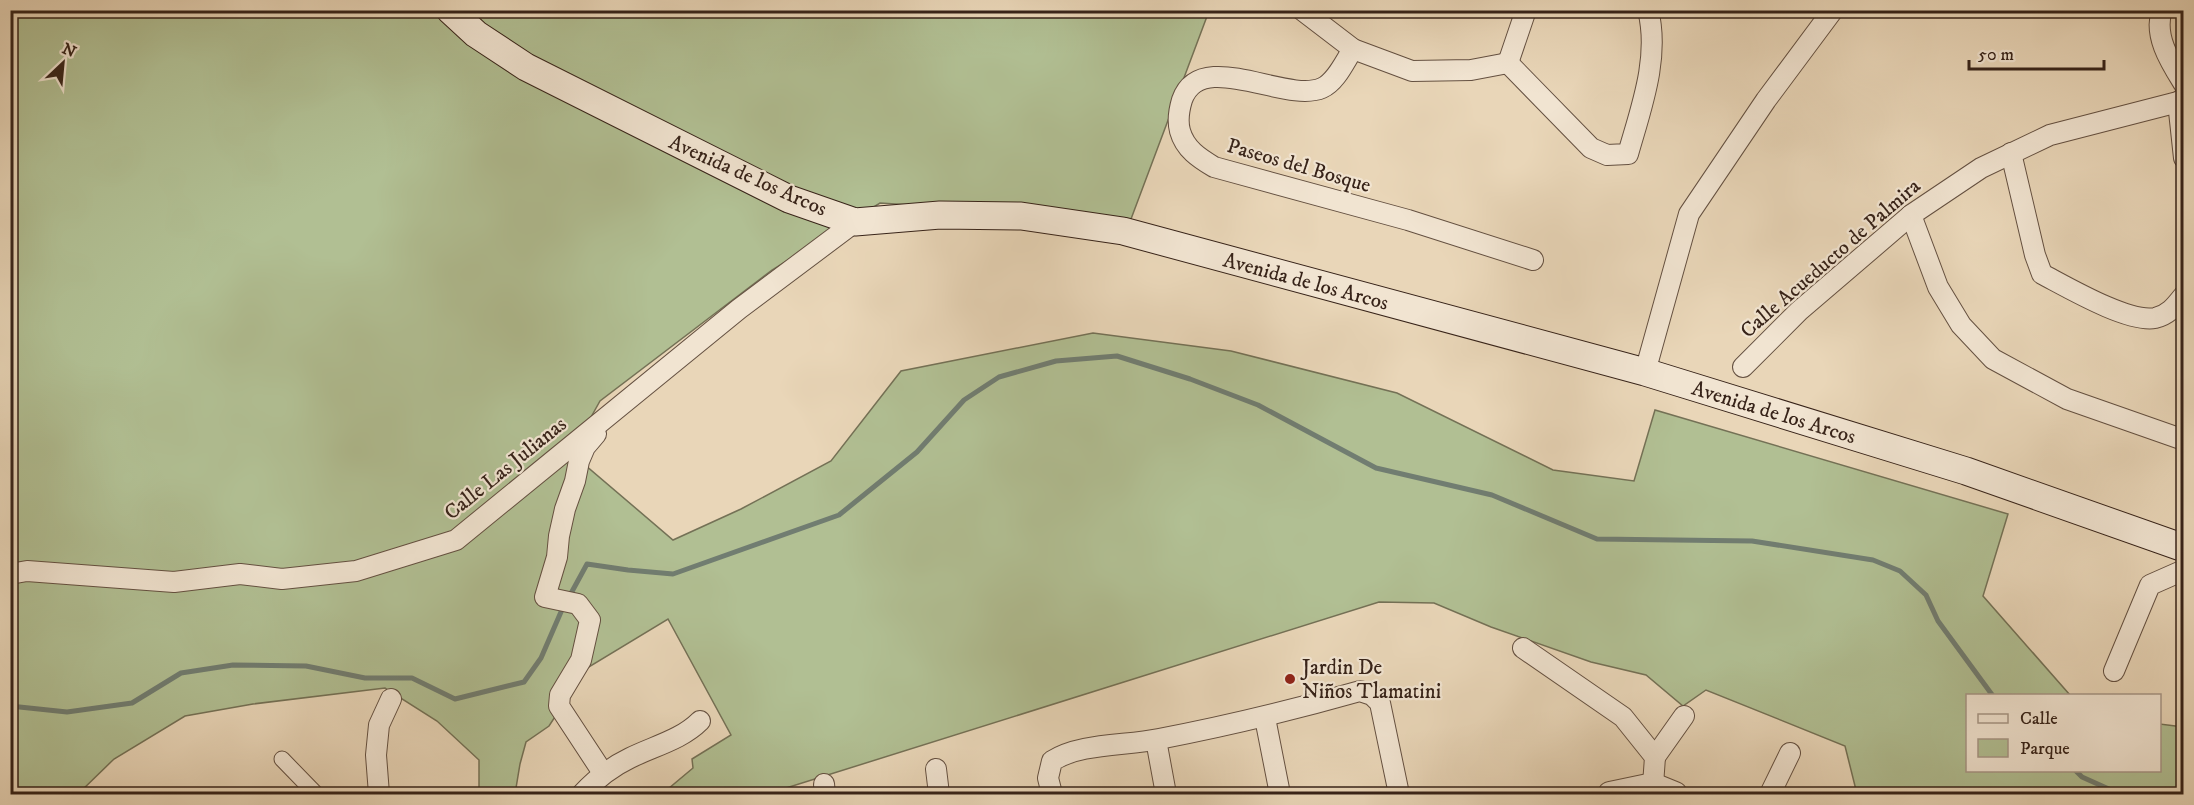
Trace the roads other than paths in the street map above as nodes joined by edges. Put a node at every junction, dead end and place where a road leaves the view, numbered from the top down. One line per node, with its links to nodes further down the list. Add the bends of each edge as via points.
1 (450, 10): 13 (main road, Avenida de los Arcos, via 476,34 535,72 789,199)
2 (1302, 10): 7 (street)
3 (1526, 10): 8 (street)
4 (1648, 10): 8 (street, via 1652,24 1649,80 1628,154 1607,155 1591,148)
5 (1833, 10): 17 (street, via 1689,214)
6 (2162, 10): 9 (street, via 2164,52)
7 (1353, 49): 8 (street, via 1412,71 1472,70); 14 (street, Paseos del Bosque, via 1323,88 1304,92 1232,78 1204,78 1190,86 1183,98 1178,115 1180,133 1192,154 1214,167 1408,220)
8 (1508, 63)
9 (2182, 95): 10 (street, Calle Acueducto de Palmira, via 2050,135); 11 (street)
10 (2011, 153): 12 (street, Calle Acueducto de Palmira, via 1981,168); 15 (street, via 2042,274 2132,317 2155,318 2172,310)
11 (2184, 158)
12 (1911, 215): 16 (street, Calle Acueducto de Palmira, via 1799,311); 19 (street, via 1938,287 1962,325 1993,358 2067,399)
13 (855, 222): 17 (main road, Avenida de los Arcos, via 940,215 1021,216 1123,231); 18 (street, Calle Las Julianas)
14 (1533, 260)
15 (2184, 294)
16 (1743, 367)
17 (1645, 372): 20 (main road, Avenida de los Arcos, via 1966,471)
18 (618, 407): 22 (street, Calle Las Julianas, via 456,540 356,571 282,579 240,574 174,582 27,571); 34 (street, via 585,447 579,461 545,597 578,604 590,620 581,660 560,695 559,706)
19 (2184, 440)
20 (2184, 548)
21 (2184, 570): 24 (street, via 2150,585)
22 (10, 574)
23 (1522, 648): 31 (street, via 1623,717)
24 (2114, 671)
25 (391, 699): 37 (street, via 379,725)
26 (1684, 716): 31 (street)
27 (1265, 717): 29 (street); 42 (street); 43 (street, via 1360,691 1372,694 1380,703)
28 (700, 721): 34 (street, via 679,736)
29 (1156, 740): 40 (street, via 1065,753 1052,761 1048,778); 41 (street)
30 (1790, 753): 46 (street)
31 (1655, 757): 35 (street)
32 (282, 759): 36 (street)
33 (936, 769): 39 (street)
34 (603, 773): 38 (street)
35 (1653, 785): 44 (street); 45 (street)
36 (316, 795)
37 (379, 795)
38 (582, 795)
39 (939, 795)
40 (1052, 795)
41 (1166, 795)
42 (1280, 795)
43 (1399, 795)
44 (1610, 795)
45 (1676, 795)
46 (1770, 795)

